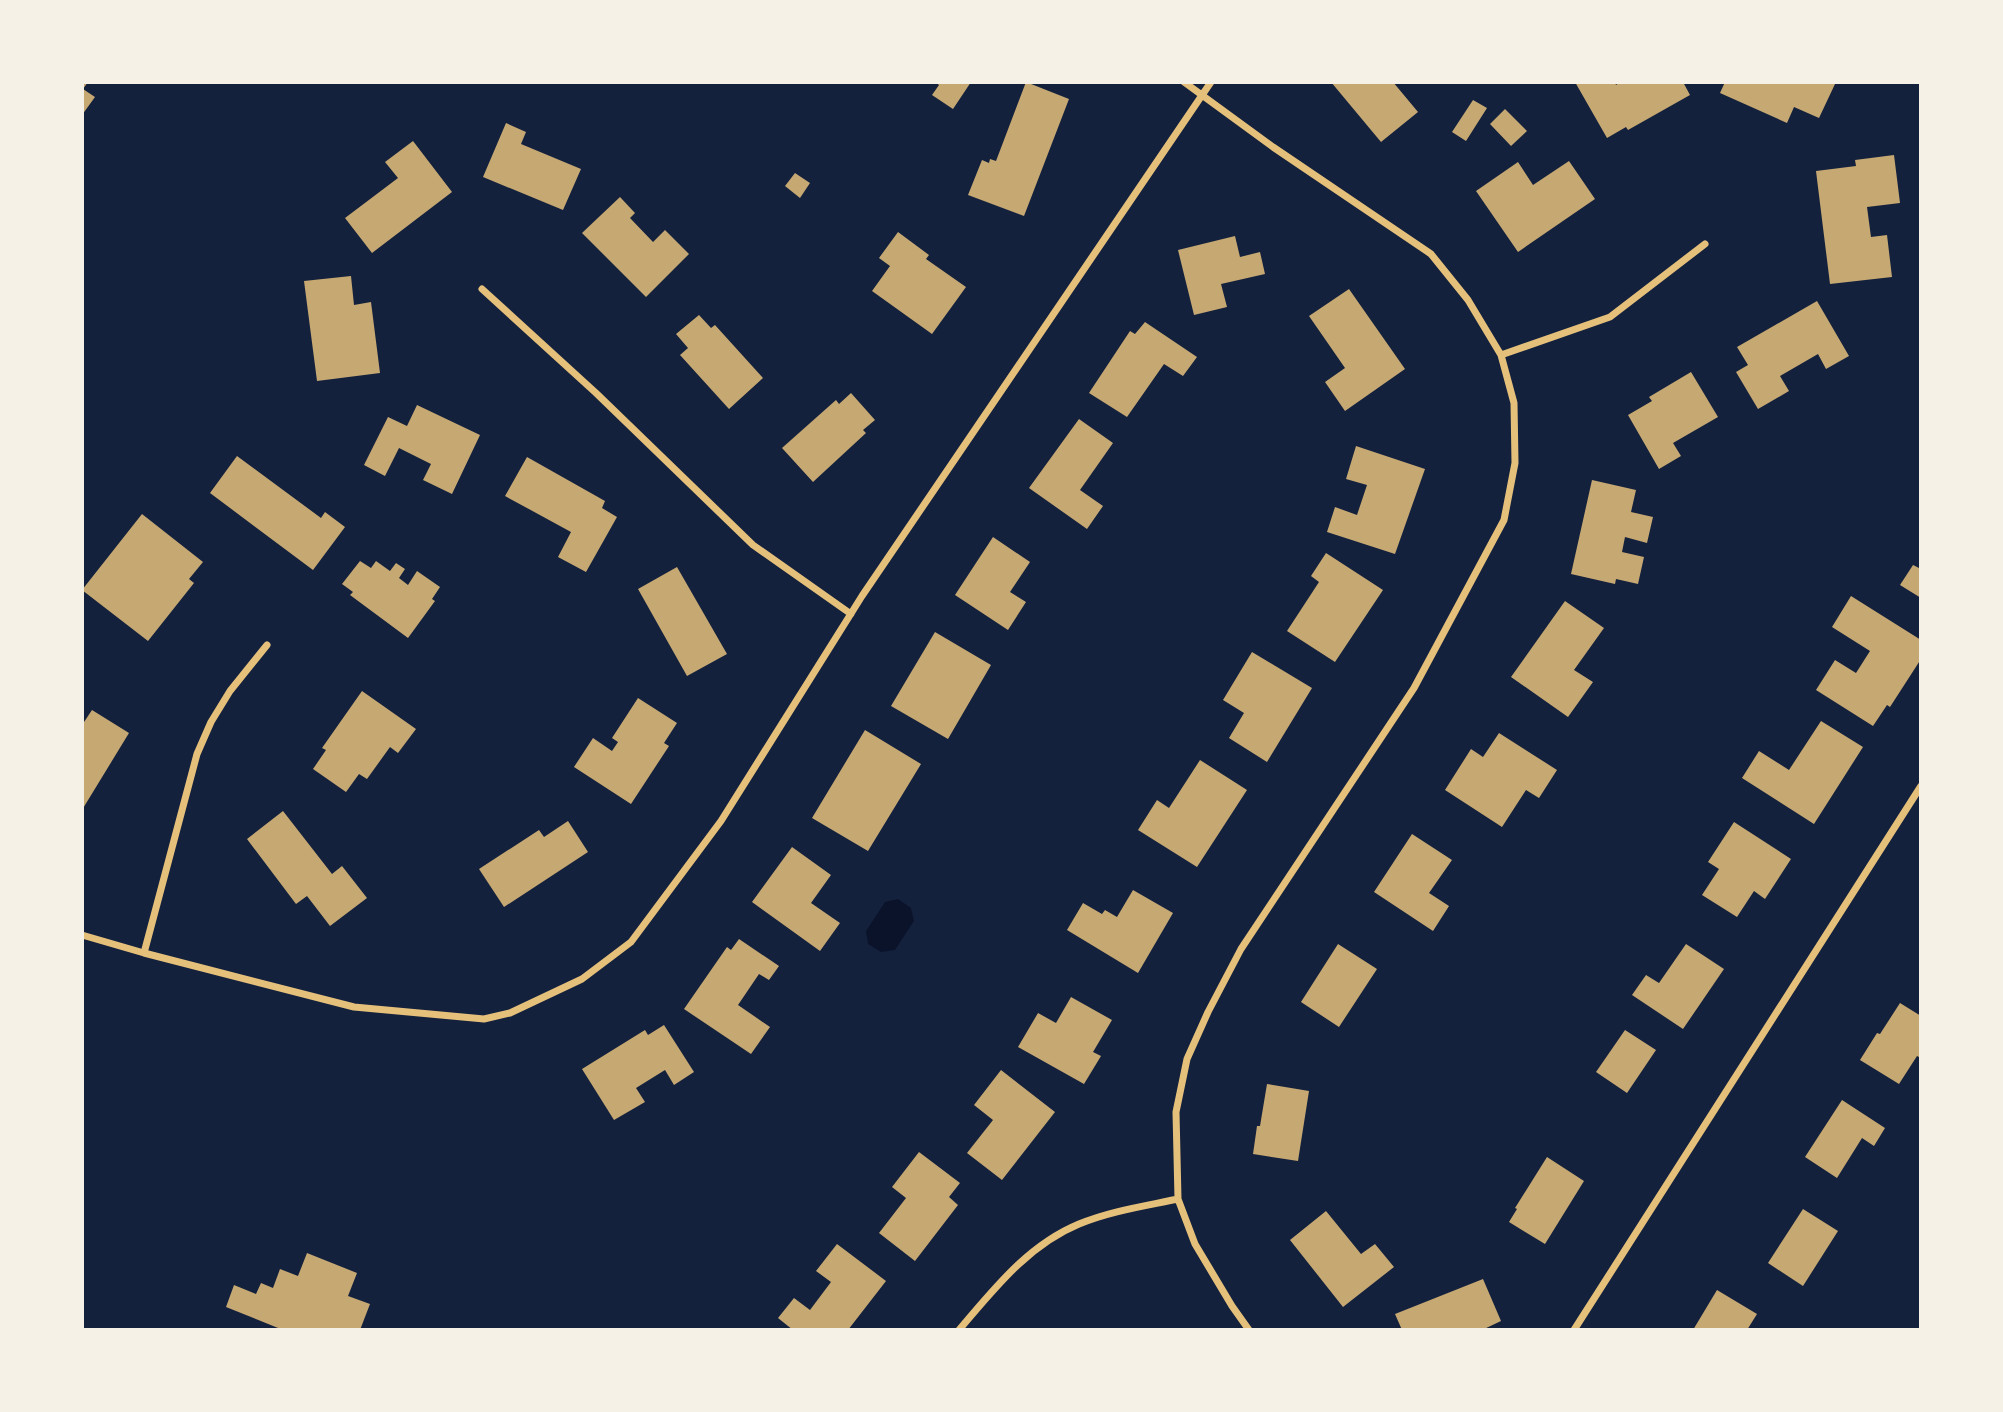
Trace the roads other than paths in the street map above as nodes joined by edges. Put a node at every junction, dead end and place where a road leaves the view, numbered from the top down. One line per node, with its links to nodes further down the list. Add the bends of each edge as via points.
1 (1184, 82): 3 (street)
2 (1211, 82): 3 (street)
3 (1203, 94): 6 (street, via 1431,254 1468,300); 7 (street)
4 (1705, 244): 6 (street, via 1609,317)
5 (482, 289): 7 (street, via 753,545)
6 (1501, 355): 12 (street, via 1514,403 1515,463 1504,520 1415,688 1241,949 1189,1051 1177,1112)
7 (851, 614): 11 (street, via 721,821 631,942 582,979 510,1013 484,1019 354,1007)
8 (267, 645): 11 (street, via 230,691 197,754)
9 (1921, 786): 15 (street)
10 (82, 935): 11 (street)
11 (144, 953)
12 (1178, 1199): 13 (street, via 1078,1224 1048,1241 1023,1258); 14 (street, via 1195,1244)
13 (959, 1330)
14 (1250, 1330)
15 (1574, 1330)

